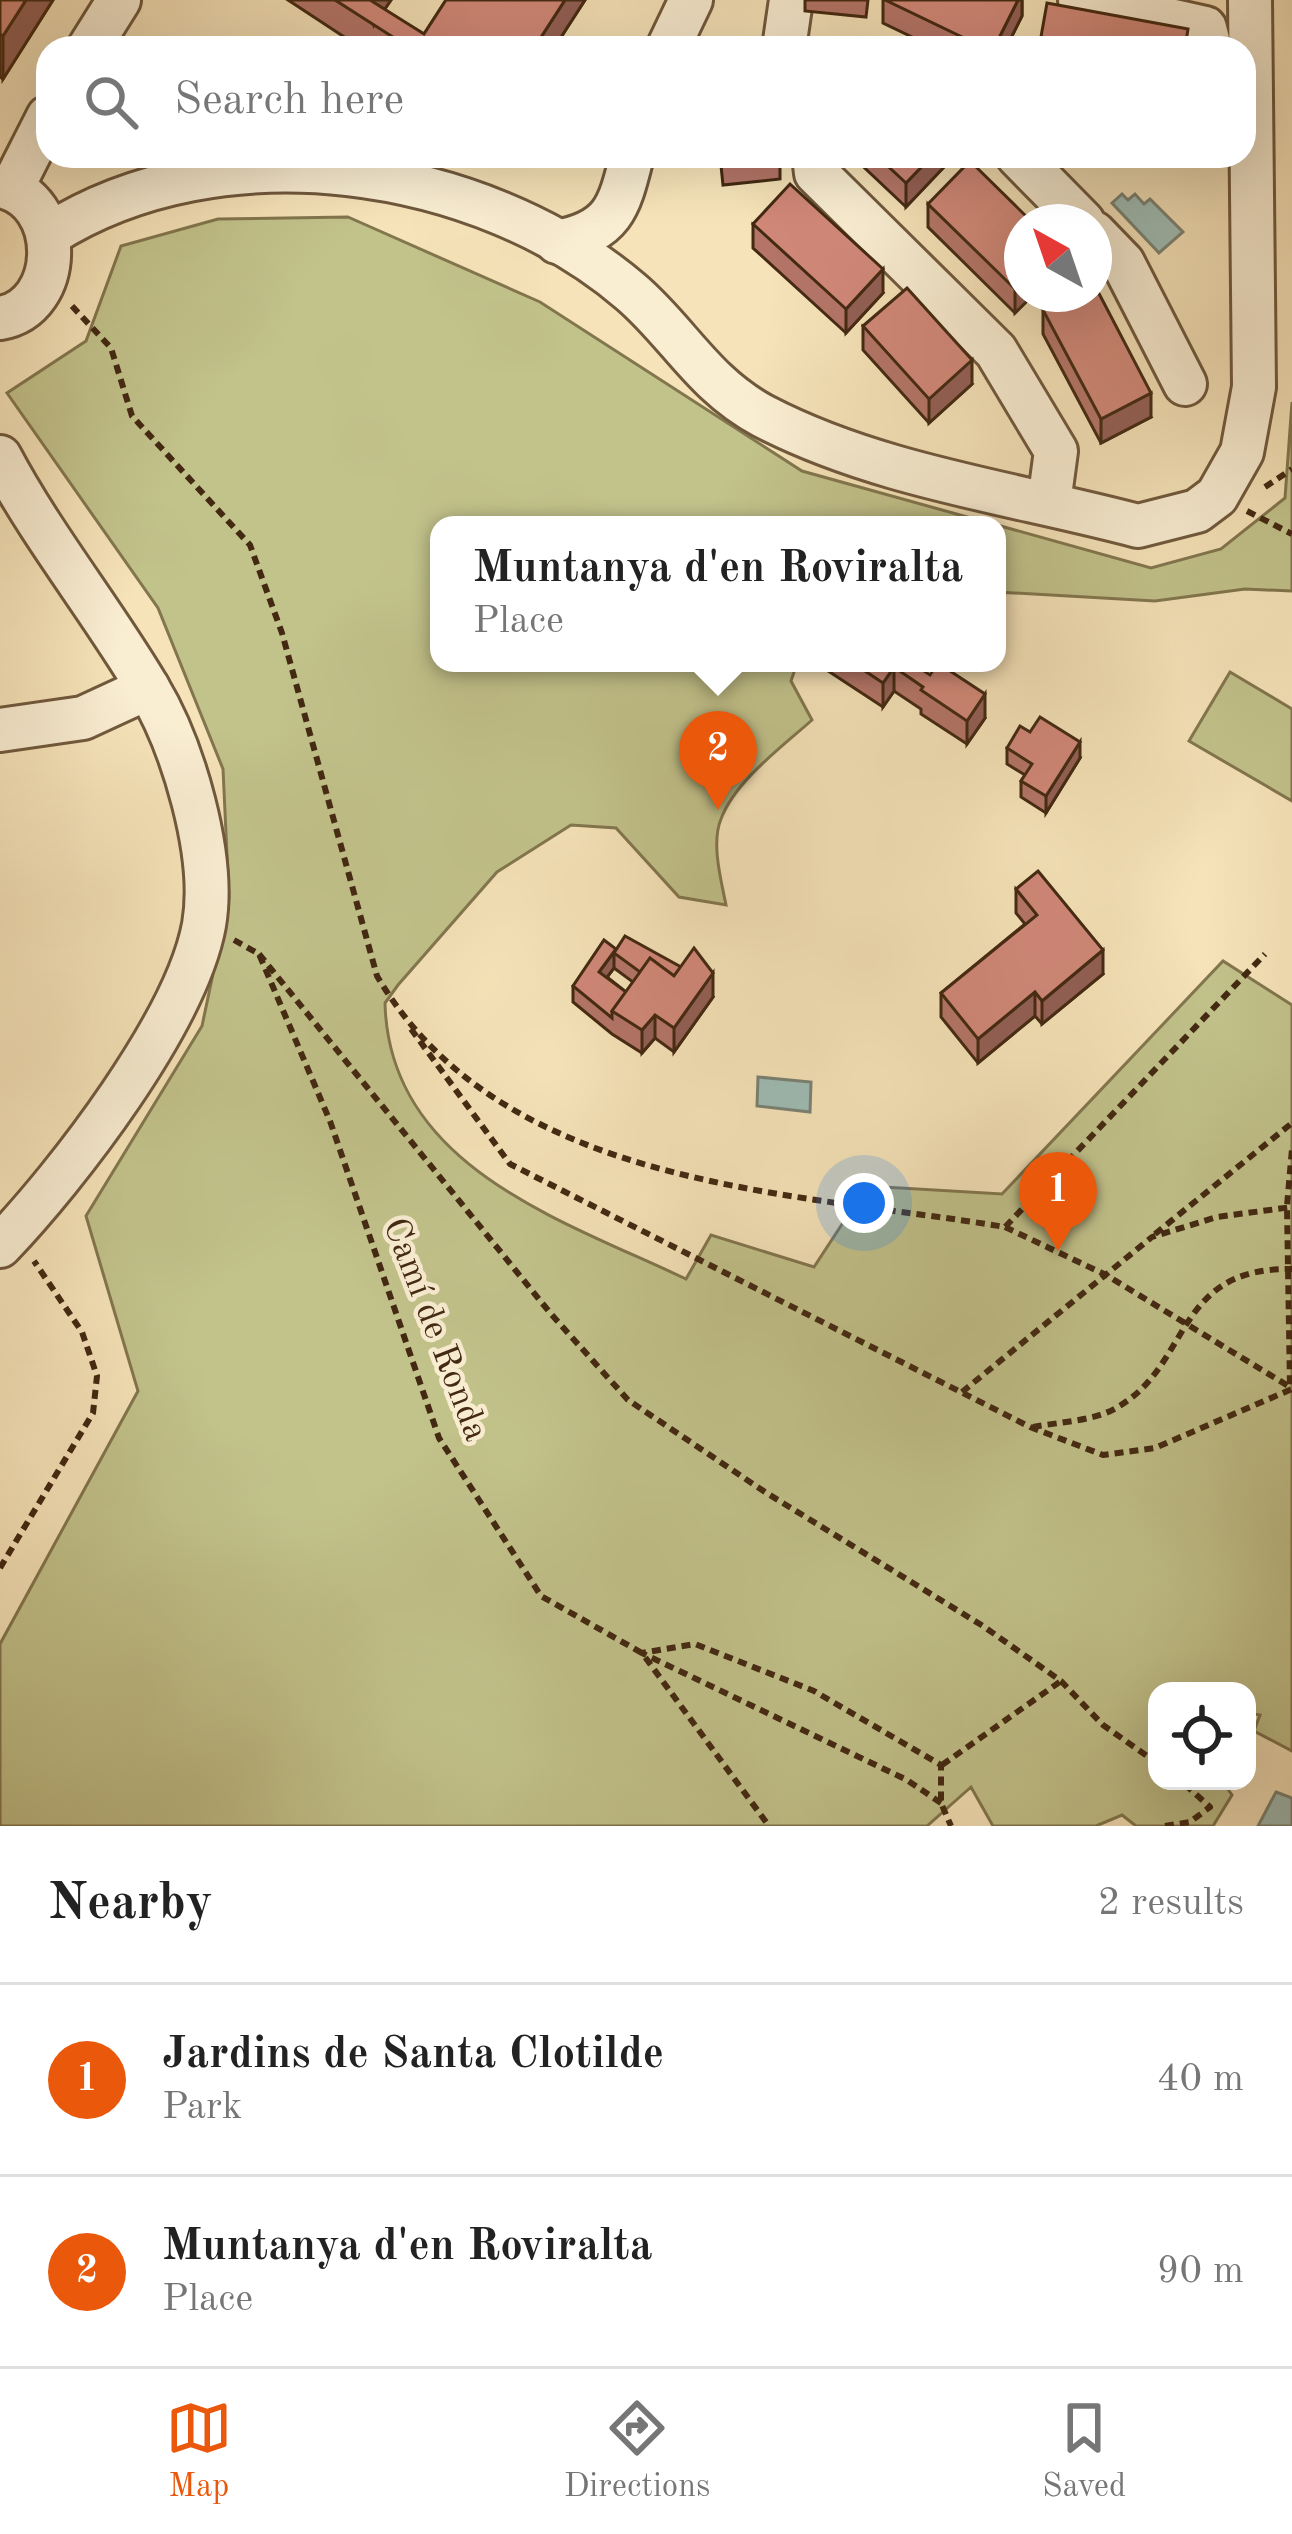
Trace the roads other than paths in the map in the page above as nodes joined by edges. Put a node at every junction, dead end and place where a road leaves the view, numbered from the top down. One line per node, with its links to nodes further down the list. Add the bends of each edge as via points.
1 (119, 0): 6 (street)
2 (691, 0): 7 (street)
3 (791, 0): 8 (street)
4 (1080, 0): 9 (street, via 1205,28)
5 (1245, 1): 10 (street)
6 (96, 36)
7 (674, 36)
8 (786, 36)
9 (1207, 36)
10 (1246, 36)
11 (36, 137): 16 (street)
12 (629, 168): 18 (street)
13 (815, 168): 26 (street, via 996,351 1056,451)
14 (1030, 168): 17 (street)
15 (1249, 168): 26 (street, via 1254,387 1242,452 1217,496 1197,511 1138,526)
16 (6, 187): 19 (street, via 39,210)
17 (1065, 204)
18 (619, 208): 20 (street, via 587,236); 22 (street)
19 (50, 234): 20 (street, via 90,209 177,184 319,172 411,184); 23 (street, via 44,287 15,316)
20 (557, 242): 22 (street)
21 (1112, 251): 24 (street)
22 (632, 292): 26 (street, via 692,363 760,415 876,462)
23 (0, 318)
24 (1185, 384)
25 (0, 457): 27 (street)
26 (1049, 502)
27 (148, 688): 28 (street, via 83,718); 29 (street, via 191,798 204,923 182,986 115,1108)
28 (0, 730)
29 (1, 1245)

